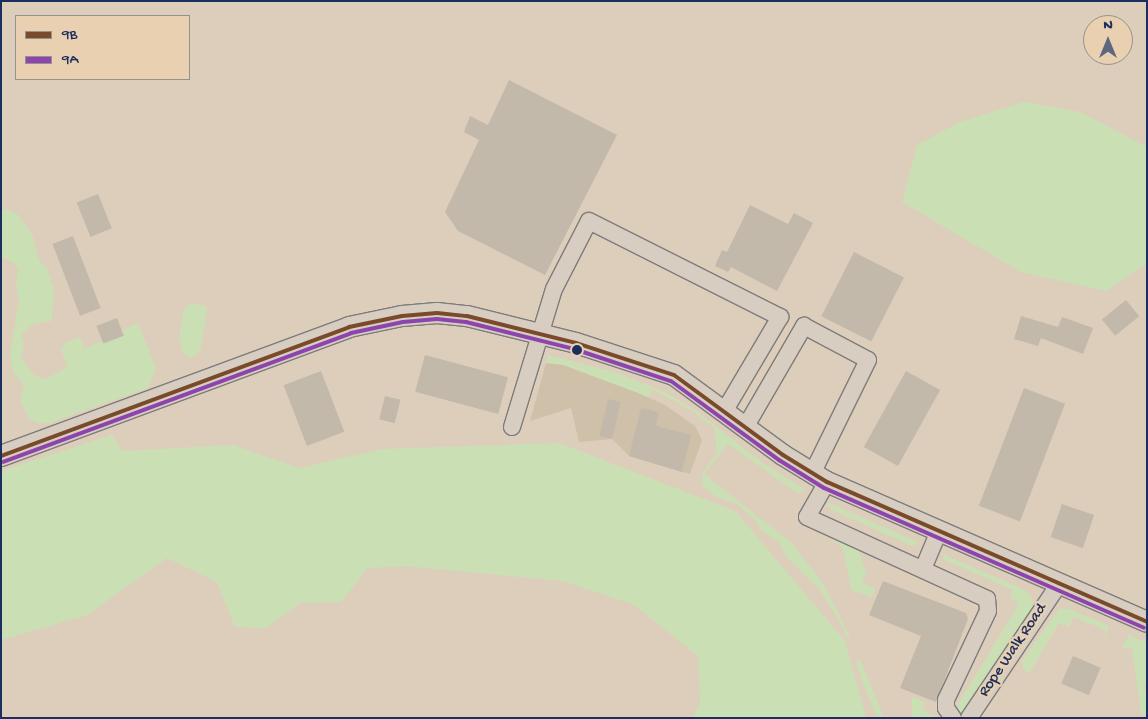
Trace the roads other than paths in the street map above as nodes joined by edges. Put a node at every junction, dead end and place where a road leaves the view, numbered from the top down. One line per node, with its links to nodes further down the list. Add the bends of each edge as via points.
1 (540, 334): 2 (main road, via 650,365 680,379); 2 (street, via 554,289 589,222 780,317); 4 (street); 5 (main road, via 475,318 438,313 374,321)
2 (725, 410): 3 (main road)
3 (746, 426): 6 (main road); 6 (street, via 804,326 868,360)
4 (512, 427)
5 (1, 456)
6 (820, 478): 7 (main road); 8 (street, via 807,517)
7 (939, 531): 8 (street); 9 (main road)
8 (923, 569): 11 (street, via 979,594 988,603 988,611 946,700 946,708)
9 (1059, 584): 10 (main road); 12 (street, Rope Walk Road)
10 (1147, 622)
11 (953, 718)
12 (968, 718)

